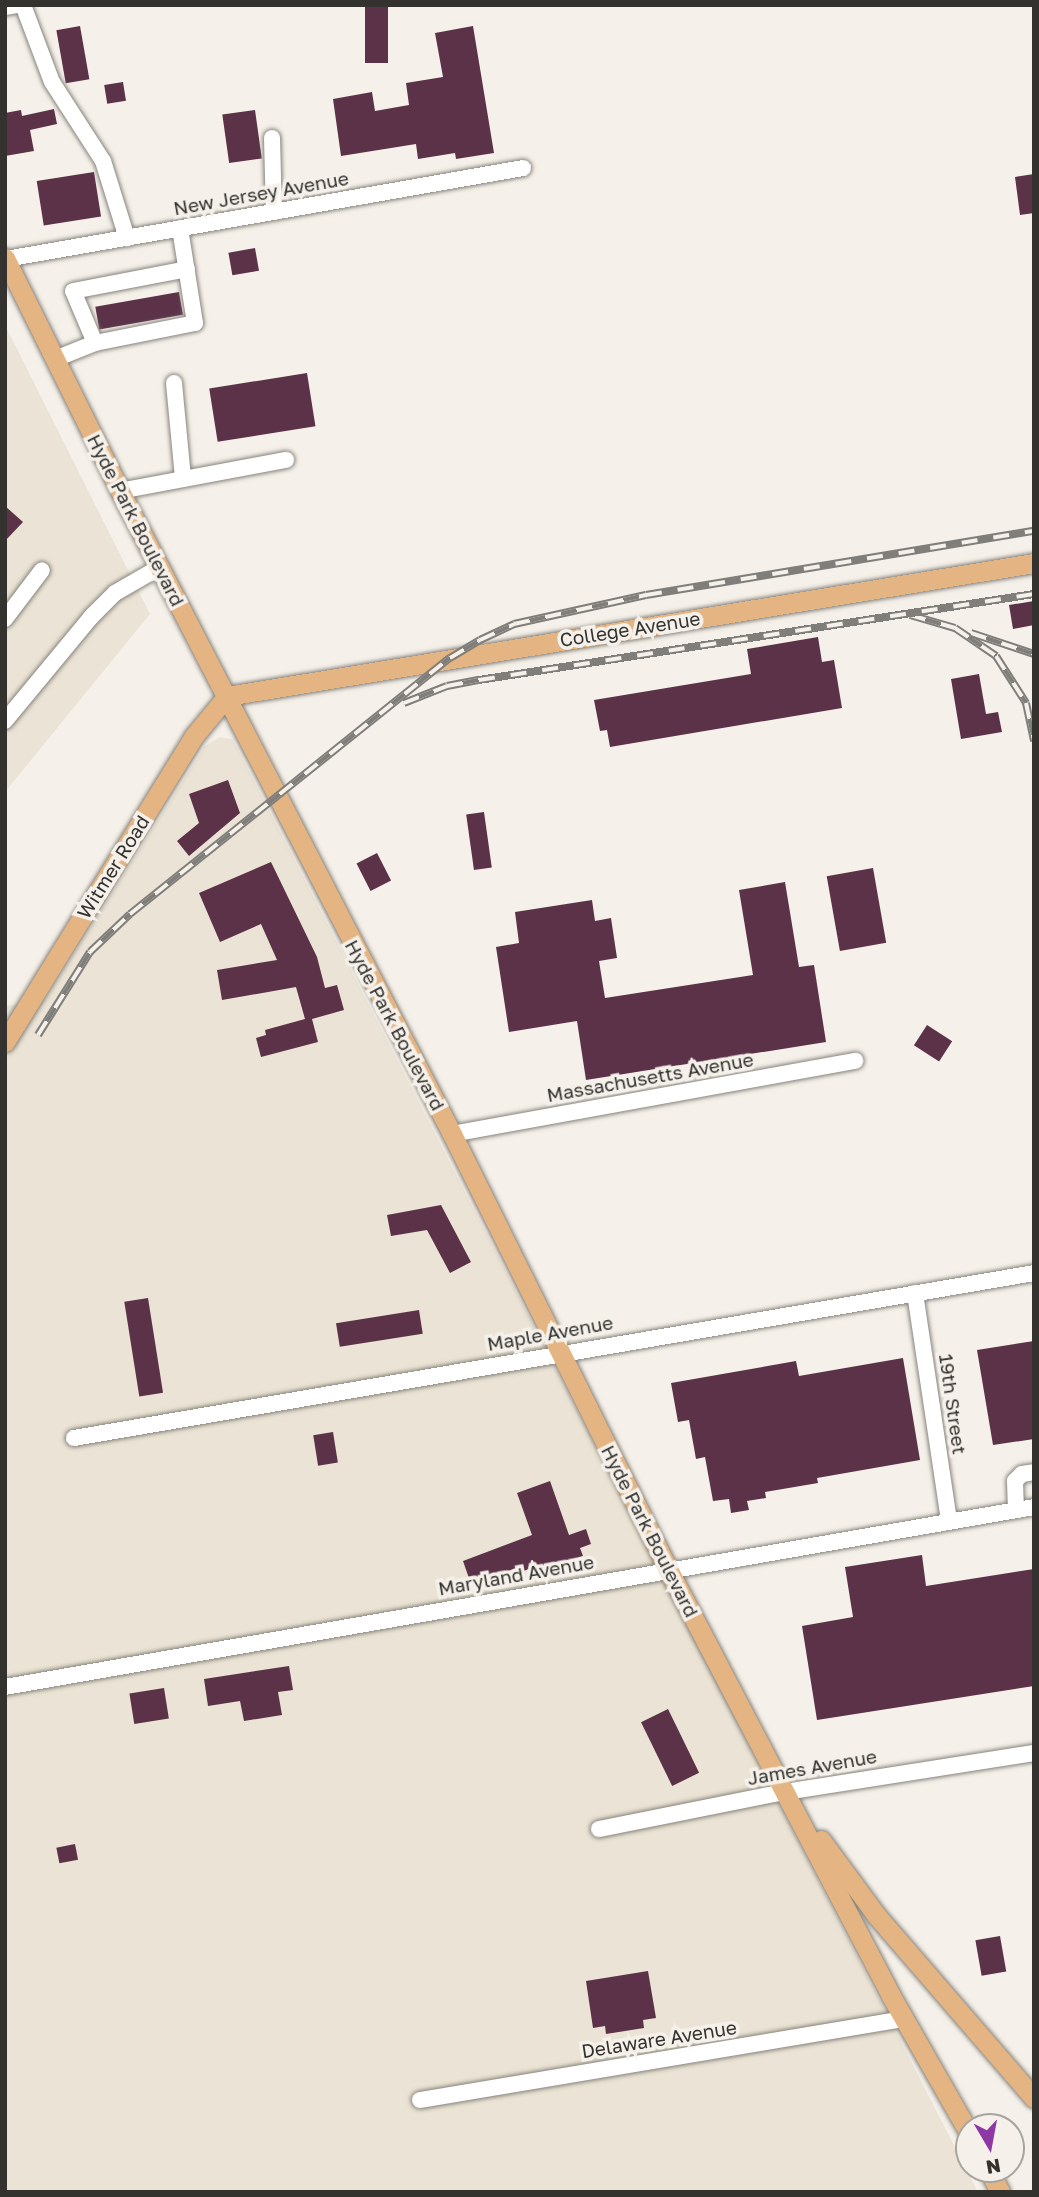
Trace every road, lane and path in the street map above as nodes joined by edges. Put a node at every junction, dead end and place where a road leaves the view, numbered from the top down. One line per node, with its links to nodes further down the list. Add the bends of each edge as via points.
1 (20, 5): 2 (street); 7 (street, via 52,82 103,161)
2 (5, 7)
3 (272, 138): 5 (street)
4 (523, 168): 5 (street, New Jersey Avenue)
5 (274, 212): 6 (street, New Jersey Avenue)
6 (180, 228): 7 (street, New Jersey Avenue); 9 (street)
7 (127, 238): 8 (street, New Jersey Avenue)
8 (6, 259): 11 (main road, Hyde Park Boulevard)
9 (187, 269): 10 (street, via 195,323); 10 (street, via 73,291)
10 (95, 343): 11 (street)
11 (55, 359): 15 (main road, Hyde Park Boulevard)
12 (174, 383): 14 (street)
13 (286, 460): 14 (street)
14 (183, 480): 15 (street)
15 (120, 491): 17 (main road, Hyde Park Boulevard)
16 (1034, 564): 20 (main road, College Avenue)
17 (160, 567): 20 (main road, Hyde Park Boulevard); 21 (street, via 116,593 99,609)
18 (42, 570): 19 (street)
19 (5, 619)
20 (227, 696): 22 (main road, Witmer Road, via 194,736); 24 (main road, Hyde Park Boulevard)
21 (5, 721)
22 (5, 1042)
23 (855, 1061): 24 (street, Massachusetts Avenue)
24 (452, 1134): 27 (main road, Hyde Park Boulevard)
25 (1034, 1273): 26 (street, Maple Avenue)
26 (915, 1293): 27 (street, Maple Avenue); 32 (street, 19th Street)
27 (559, 1352): 28 (street, Maple Avenue); 33 (main road, Hyde Park Boulevard)
28 (74, 1438)
29 (1034, 1472): 31 (street, via 1021,1474 1015,1481)
30 (1034, 1507): 31 (street, Maryland Avenue)
31 (1016, 1510): 32 (street, Maryland Avenue)
32 (949, 1521): 33 (street, Maryland Avenue)
33 (668, 1569): 34 (street, Maryland Avenue); 36 (main road, Hyde Park Boulevard)
34 (5, 1687)
35 (1034, 1753): 36 (street, James Avenue)
36 (785, 1792): 37 (street, James Avenue); 38 (main road, Hyde Park Boulevard); 39 (main road, Hyde Park Boulevard, via 876,1914)
37 (599, 1829)
38 (905, 2019): 40 (street, Delaware Avenue); 41 (main road, Hyde Park Boulevard)
39 (1034, 2098)
40 (420, 2100)
41 (958, 2113)

